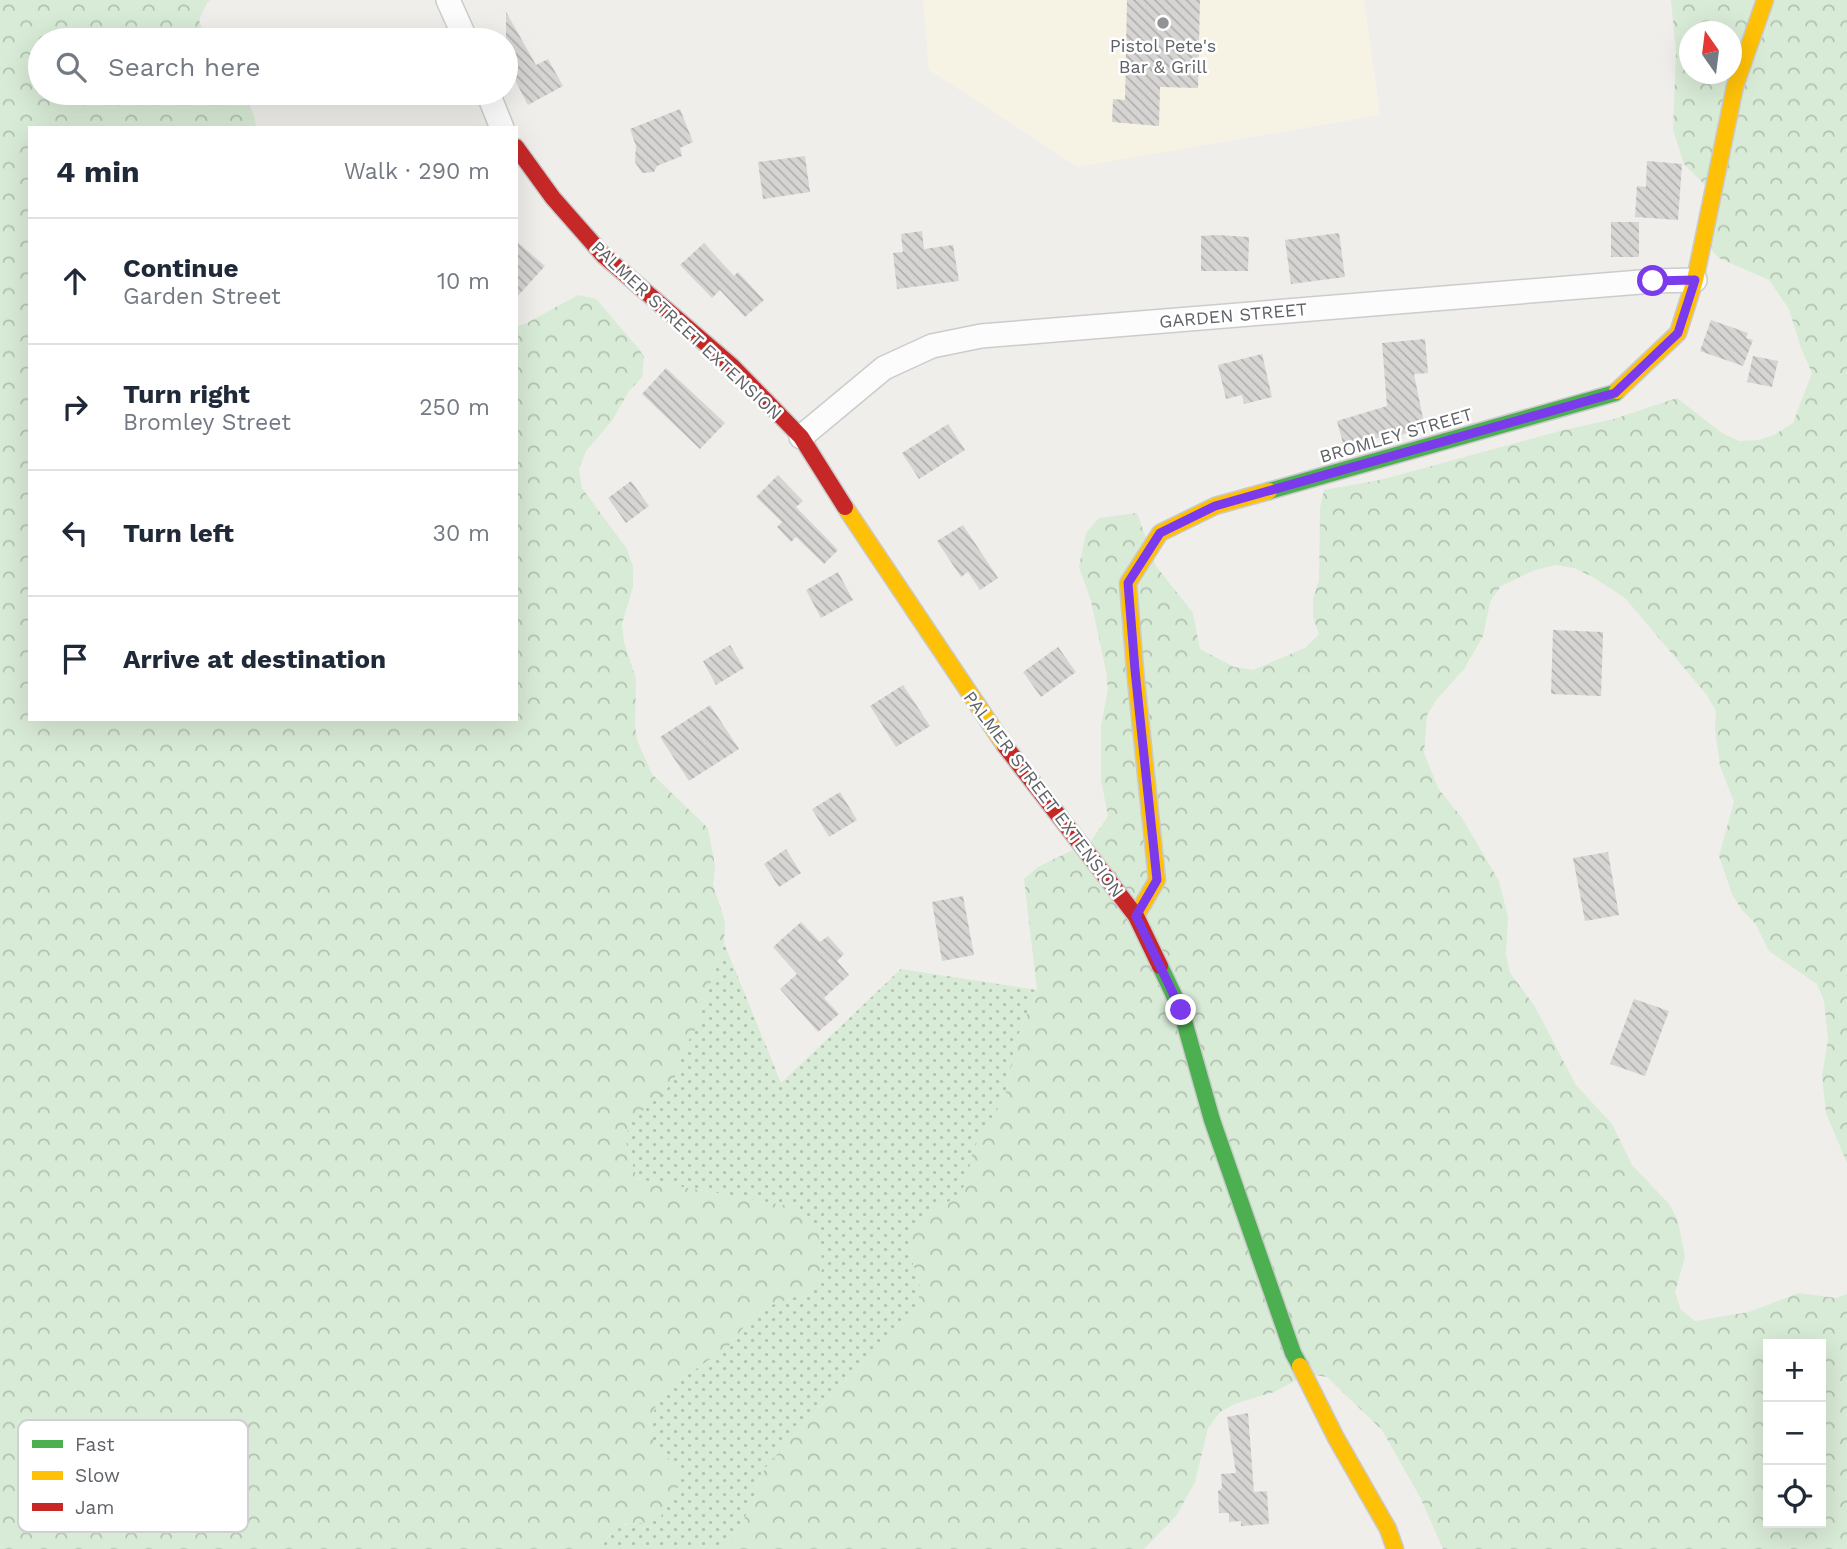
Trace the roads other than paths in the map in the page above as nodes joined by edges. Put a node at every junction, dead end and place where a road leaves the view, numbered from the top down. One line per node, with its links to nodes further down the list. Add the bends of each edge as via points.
1 (448, 0): 3 (street)
2 (1765, 0): 7 (street, BROMLEY STREET, via 1735,86)
3 (461, 28)
4 (493, 105): 5 (street)
5 (501, 126)
6 (518, 150): 8 (street, PALMER STREET EXTENSION, via 552,198 604,257 732,366)
7 (1695, 280): 8 (street, GARDEN STREET, via 981,336 932,346 884,368); 9 (street, BROMLEY STREET, via 1678,333 1615,393 1215,506 1160,533 1128,583 1157,880)
8 (801, 437): 9 (street, PALMER STREET EXTENSION, via 995,733)
9 (1136, 916): 10 (street, PALMER STREET EXTENSION, via 1181,1010 1212,1121 1293,1353)
10 (1395, 1549)

